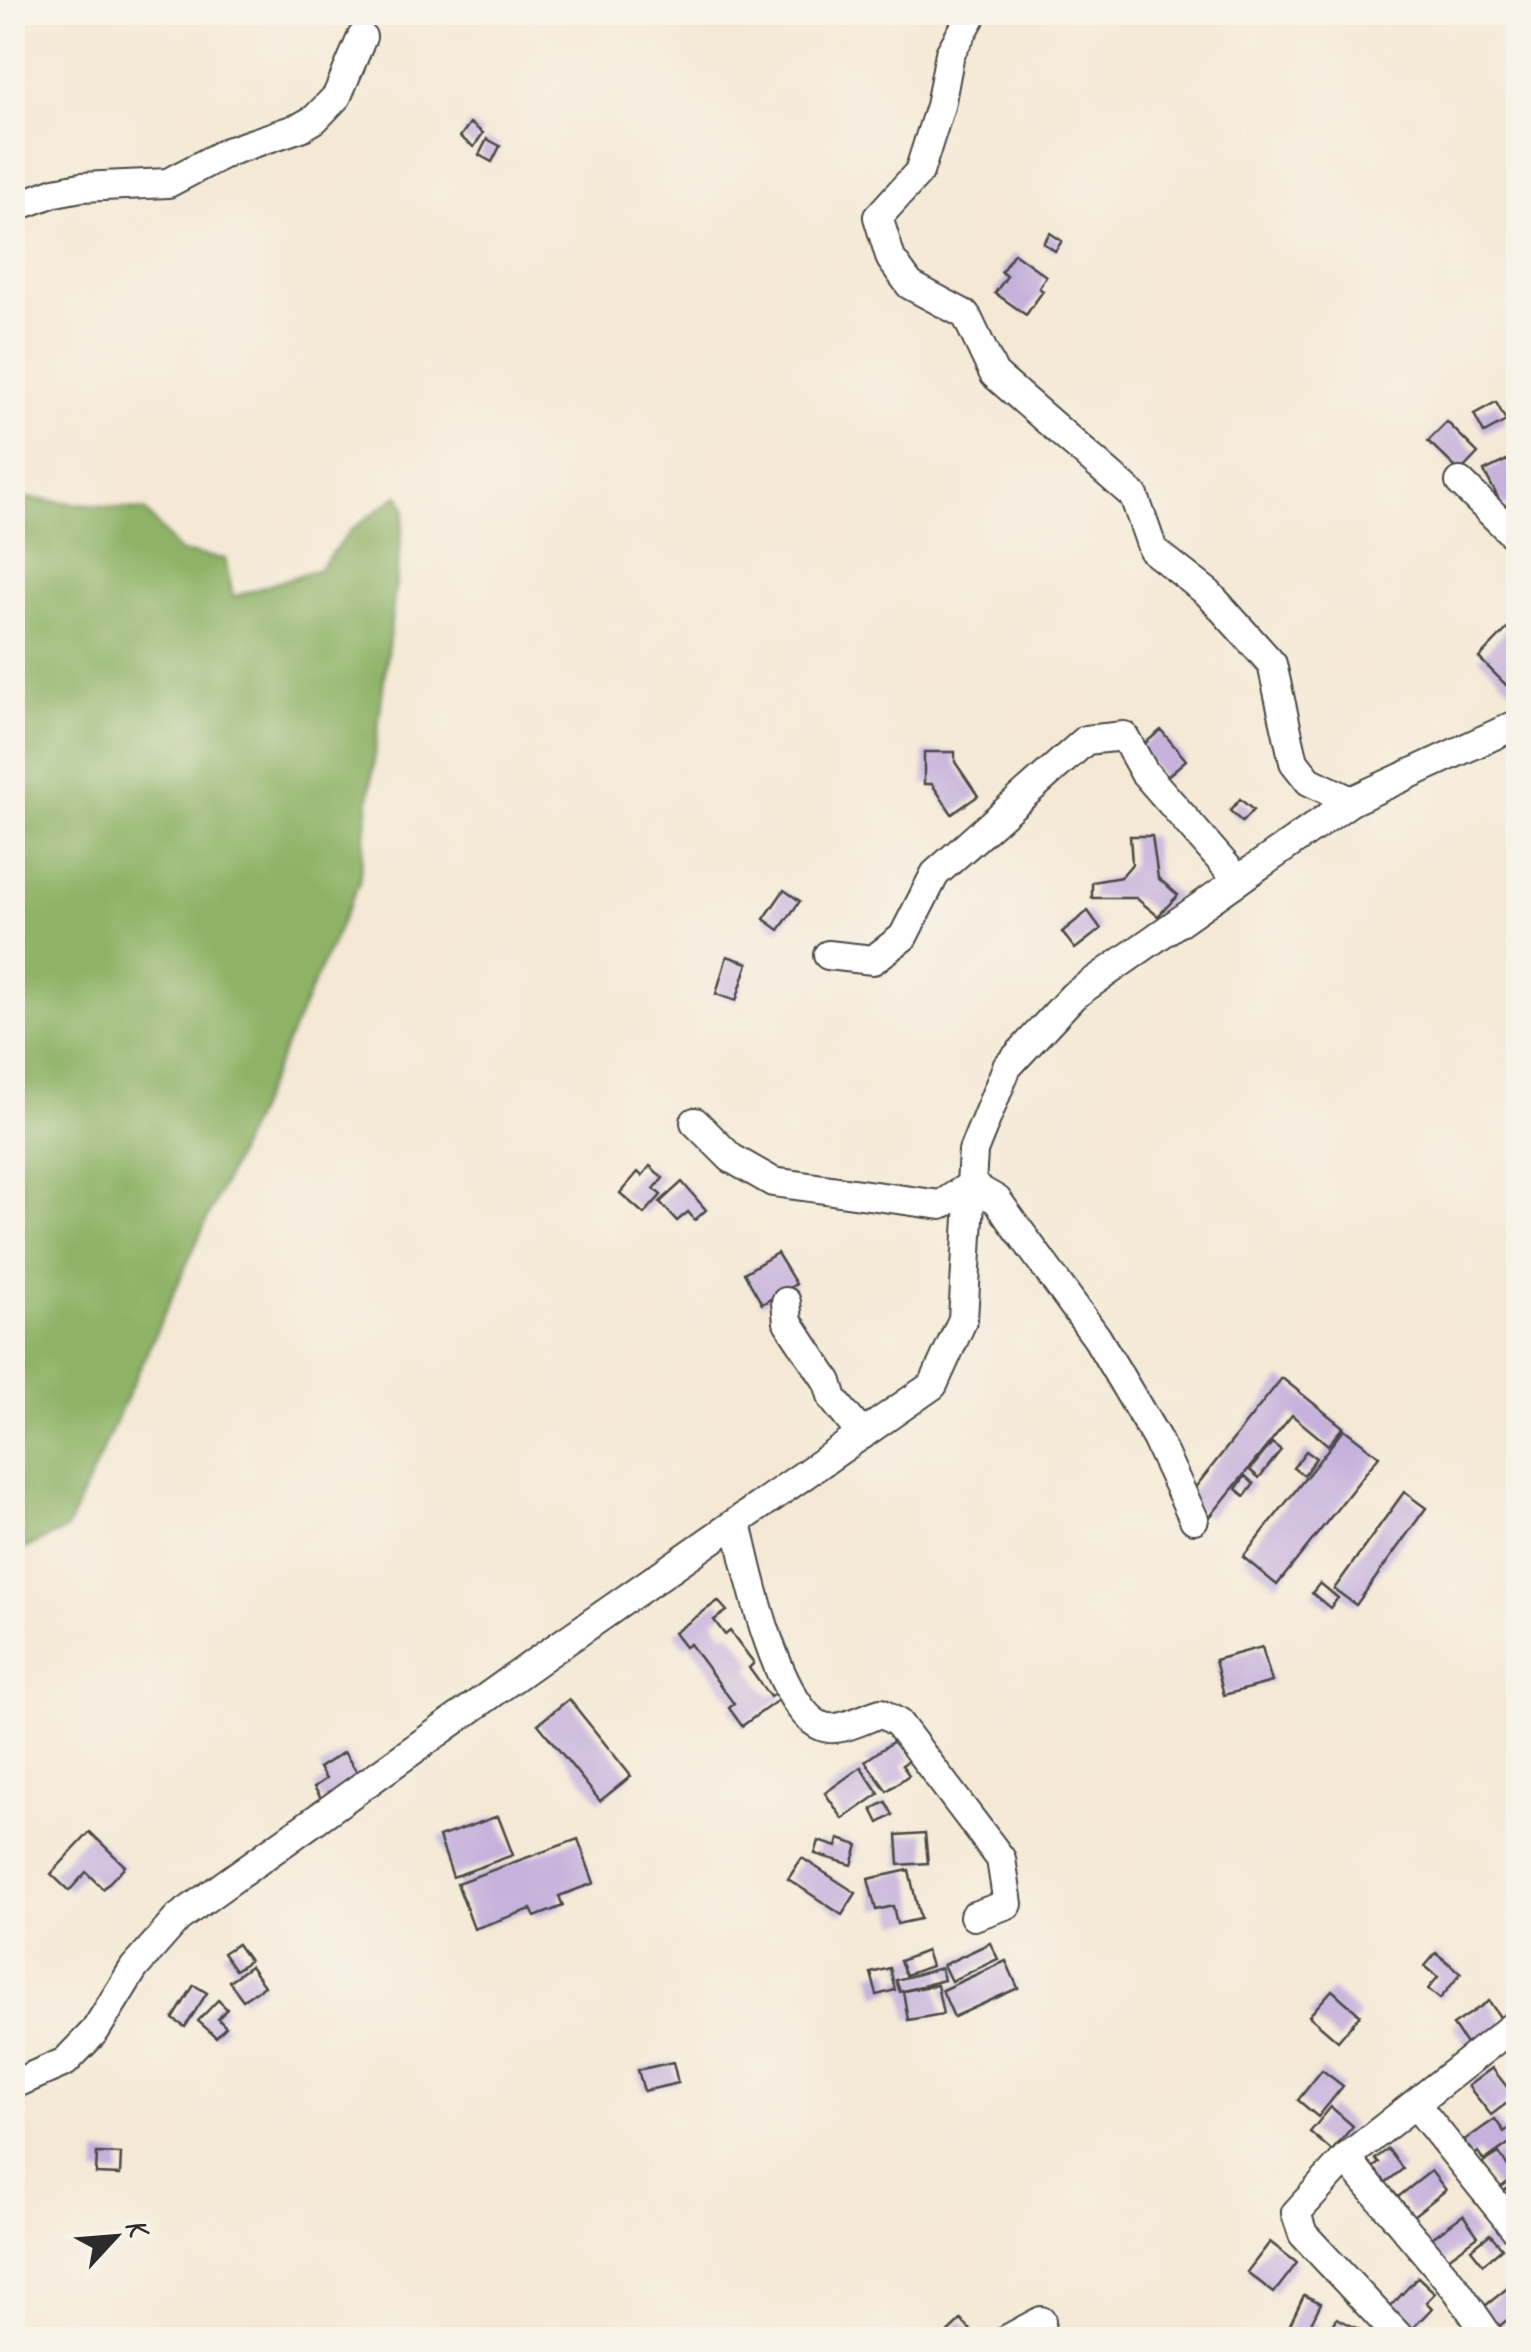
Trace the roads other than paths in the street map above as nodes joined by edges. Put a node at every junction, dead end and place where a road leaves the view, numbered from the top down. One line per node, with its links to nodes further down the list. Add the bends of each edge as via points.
1 (974, 12): 7 (street, via 950,53 919,172 878,217 891,259 910,285 966,314 994,374 1134,496 1153,550 1208,593 1272,664 1294,762 1309,781)
2 (362, 37): 3 (street, via 337,96 301,127 227,152 168,183 80,187)
3 (12, 208)
4 (1460, 482): 5 (street)
5 (1518, 539)
6 (1518, 724): 7 (street)
7 (1351, 800): 8 (street)
8 (1238, 880): 9 (street, via 1144,772 1124,736 1086,740 935,874 902,937 873,960); 11 (street, via 1073,996 1007,1066 974,1151)
9 (828, 955)
10 (695, 1122): 11 (street, via 731,1158 773,1182 941,1205)
11 (971, 1185): 13 (street, via 962,1320 934,1385); 14 (street, via 997,1200 1097,1338)
12 (786, 1302): 13 (street, via 788,1322)
13 (862, 1435): 15 (street)
14 (1194, 1519)
15 (736, 1522): 16 (street, via 760,1621 808,1721 830,1729 881,1713 898,1723 1001,1859 1008,1904); 18 (street, via 178,1918 65,2062)
16 (974, 1916)
17 (1518, 2022): 19 (street)
18 (12, 2085)
19 (1416, 2106): 20 (street); 21 (street)
20 (1346, 2158): 24 (street, via 1296,2213 1303,2234); 25 (street)
21 (1518, 2232)
22 (1042, 2321): 23 (street)
23 (1006, 2340)
24 (1402, 2340)
25 (1491, 2340)

